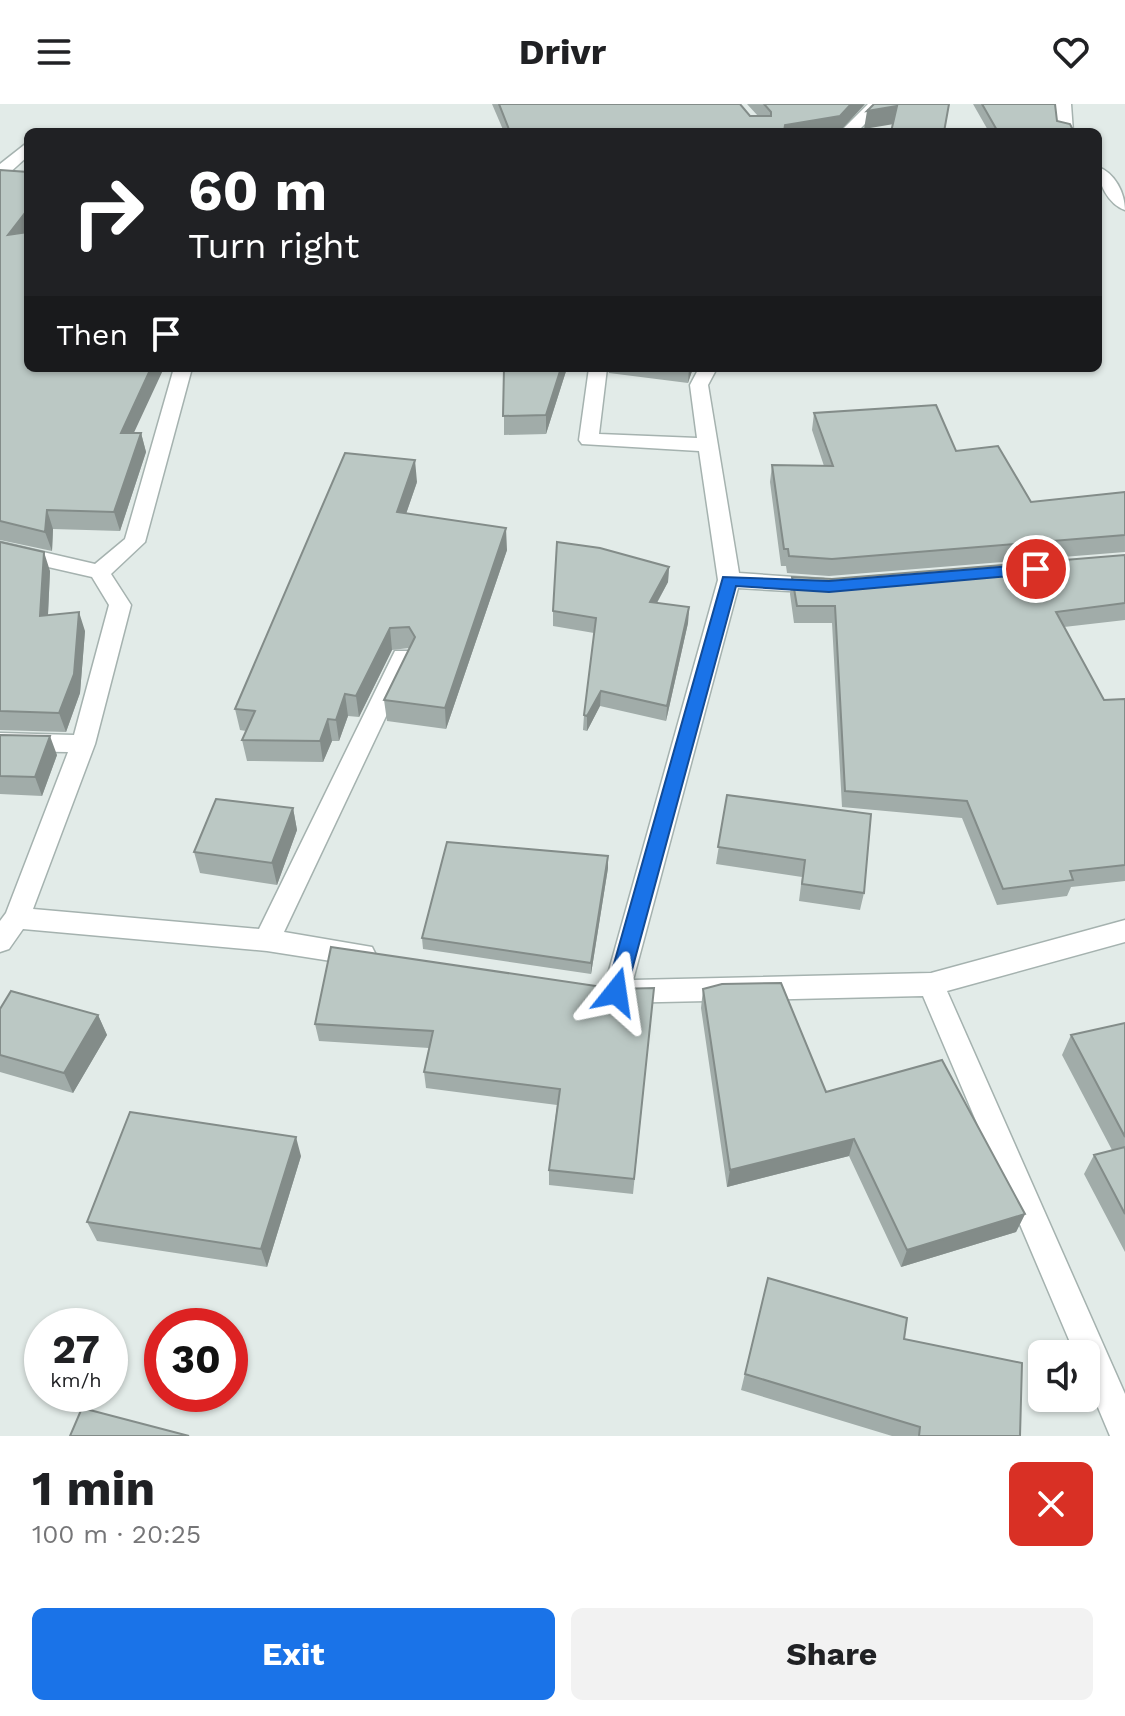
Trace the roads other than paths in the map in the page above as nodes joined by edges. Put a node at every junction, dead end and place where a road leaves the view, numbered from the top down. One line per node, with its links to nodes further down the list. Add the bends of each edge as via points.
1 (877, 104): 3 (street)
2 (1063, 104): 4 (street)
3 (852, 128)
4 (1065, 128)
5 (24, 151): 6 (street)
6 (0, 173)
7 (1102, 177): 8 (street)
8 (1125, 205)
9 (182, 372): 14 (street, via 135,542)
10 (598, 372): 12 (street, via 589,440)
11 (706, 372): 12 (street, via 699,385)
12 (710, 445): 15 (street)
13 (0, 549): 14 (street)
14 (99, 572): 19 (street, via 120,605)
15 (729, 580): 16 (street); 27 (street)
16 (845, 585)
17 (403, 657): 22 (street)
18 (0, 742): 19 (street)
19 (83, 744): 20 (street)
20 (17, 918): 22 (street); 23 (street)
21 (1125, 931): 25 (street)
22 (267, 940): 24 (street)
23 (0, 941)
24 (388, 958)
25 (931, 984): 27 (street); 28 (street)
26 (586, 988): 27 (street)
27 (616, 992)
28 (1125, 1432)

